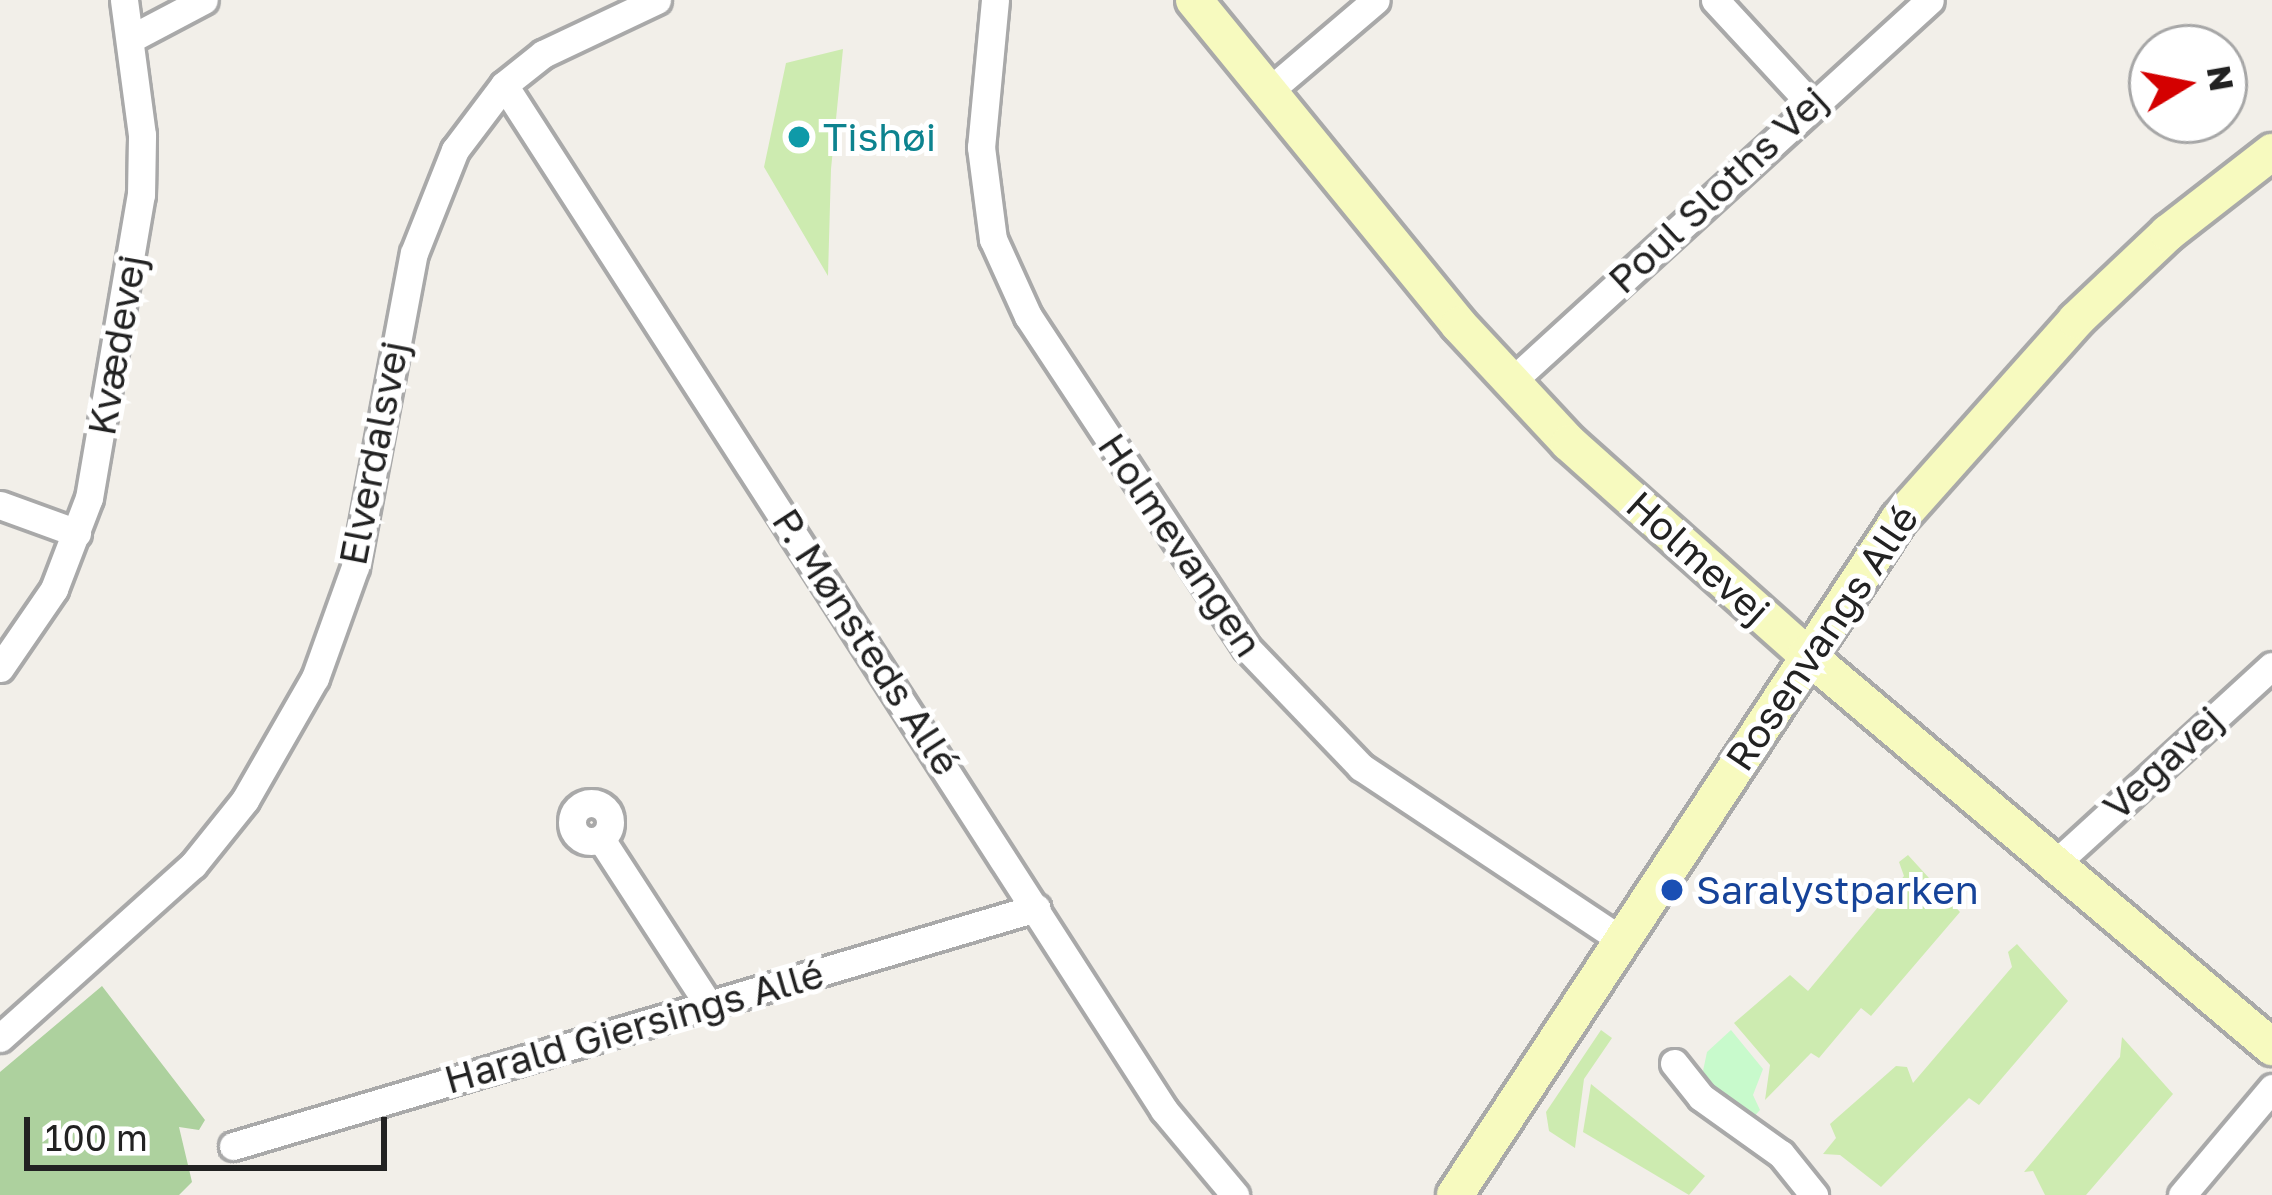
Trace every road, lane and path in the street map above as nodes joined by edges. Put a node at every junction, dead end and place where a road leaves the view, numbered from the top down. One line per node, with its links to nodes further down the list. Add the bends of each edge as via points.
1 (124, 0): 9 (street, Kvædevej)
2 (204, 0): 9 (street)
3 (657, 0): 10 (street, Elverdalsvej, via 543,54)
4 (995, 0): 23 (street, Holmevangen, via 981,147 993,239 1028,316 1246,647 1360,767)
5 (1194, 0): 11 (street, Holmevej)
6 (1376, 0): 11 (street)
7 (1715, 0): 12 (street)
8 (1930, 0): 12 (street, Poul Sloths Vej)
9 (132, 38): 16 (street, Kvædevej, via 141,195)
10 (504, 85): 22 (street, P. Mønsteds Allé); 25 (street, Elverdalsvej, via 454,150 414,254 355,567 282,742 193,866)
11 (1269, 91): 14 (street, Holmevej)
12 (1811, 104): 14 (street, Poul Sloths Vej)
13 (2272, 152): 17 (street, Rosenvangs Allé, via 2168,233 1995,403 1899,519)
14 (1510, 383): 17 (street, Holmevej)
15 (0, 505): 16 (street)
16 (77, 533): 19 (street, Kvædevej, via 54,589)
17 (1805, 654): 21 (street, Holmevej); 23 (street, Rosenvangs Allé)
18 (2272, 665): 21 (street, Vegavej)
19 (0, 668)
20 (601, 838): 24 (street)
21 (2056, 863): 26 (street, Holmevej)
22 (1036, 908): 24 (street, Harald Giersings Allé); 30 (street, P. Mønsteds Allé, via 1164,1110)
23 (1622, 940): 31 (street, Rosenvangs Allé)
24 (709, 1005): 29 (street, Harald Giersings Allé)
25 (0, 1038)
26 (2272, 1047)
27 (1673, 1063): 32 (street, via 1701,1096 1781,1154)
28 (2272, 1088): 33 (street)
29 (233, 1146)
30 (1235, 1195)
31 (1455, 1195)
32 (1814, 1195)
33 (2182, 1195)

